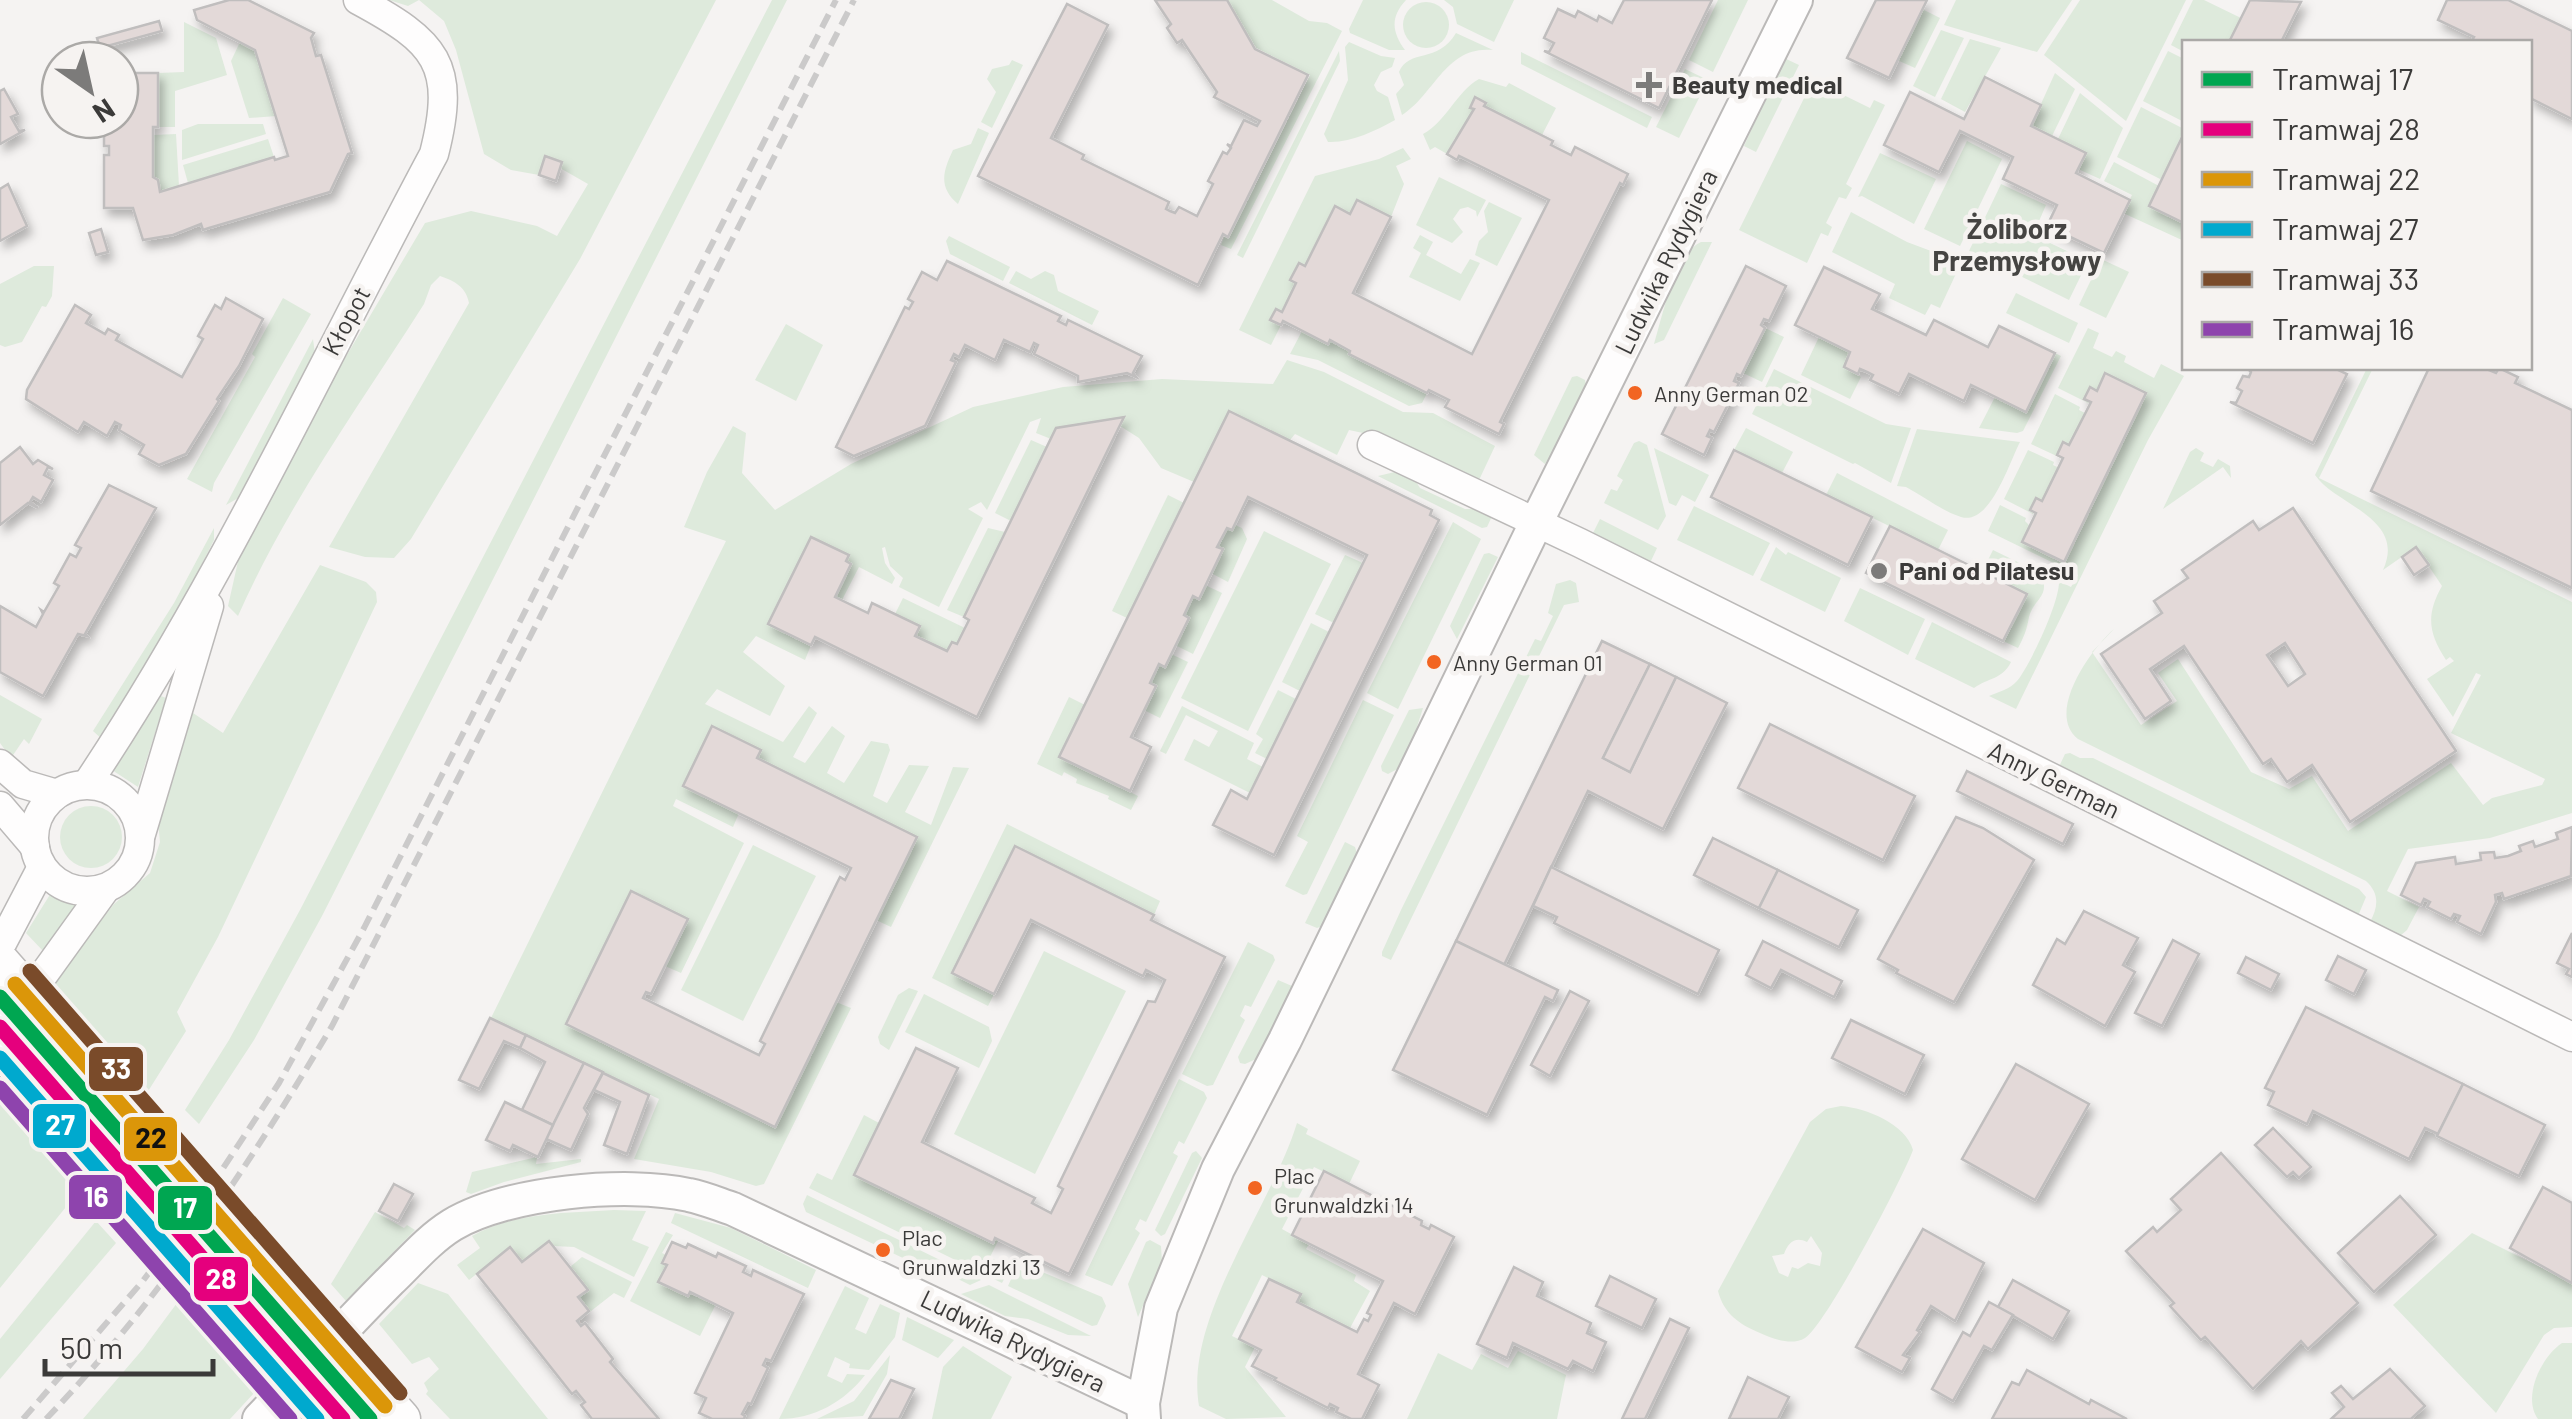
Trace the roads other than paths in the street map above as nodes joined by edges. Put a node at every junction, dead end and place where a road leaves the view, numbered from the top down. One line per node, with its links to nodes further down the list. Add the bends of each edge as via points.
1 (358, 0): 5 (street, Kłopot, via 412,32 432,56 445,112 434,154)
2 (1796, 0): 4 (street, Ludwika Rydygiera)
3 (1372, 446): 4 (street)
4 (1536, 523): 16 (street, Anny German); 18 (street, Ludwika Rydygiera, via 1218,1169 1161,1308)
5 (222, 561): 7 (street, Kłopot); 10 (street, Kłopot)
6 (0, 764): 8 (street, via 23,784)
7 (87, 784): 8 (street); 10 (street, via 128,802)
8 (56, 794): 11 (street, via 38,817)
9 (0, 806): 11 (street)
10 (141, 834): 12 (street, via 132,867)
11 (38, 857): 12 (street, via 54,880 70,888); 13 (street)
12 (106, 888): 15 (street)
13 (0, 947)
14 (0, 962): 21 (main road, bridge)
15 (0, 1035)
16 (2572, 1038)
17 (0, 1047): 19 (main road, bridge)
18 (1144, 1411): 20 (street, Ludwika Rydygiera, via 733,1208 687,1194 628,1190 533,1196 452,1225)
19 (325, 1417)
20 (260, 1419)
21 (401, 1419)

